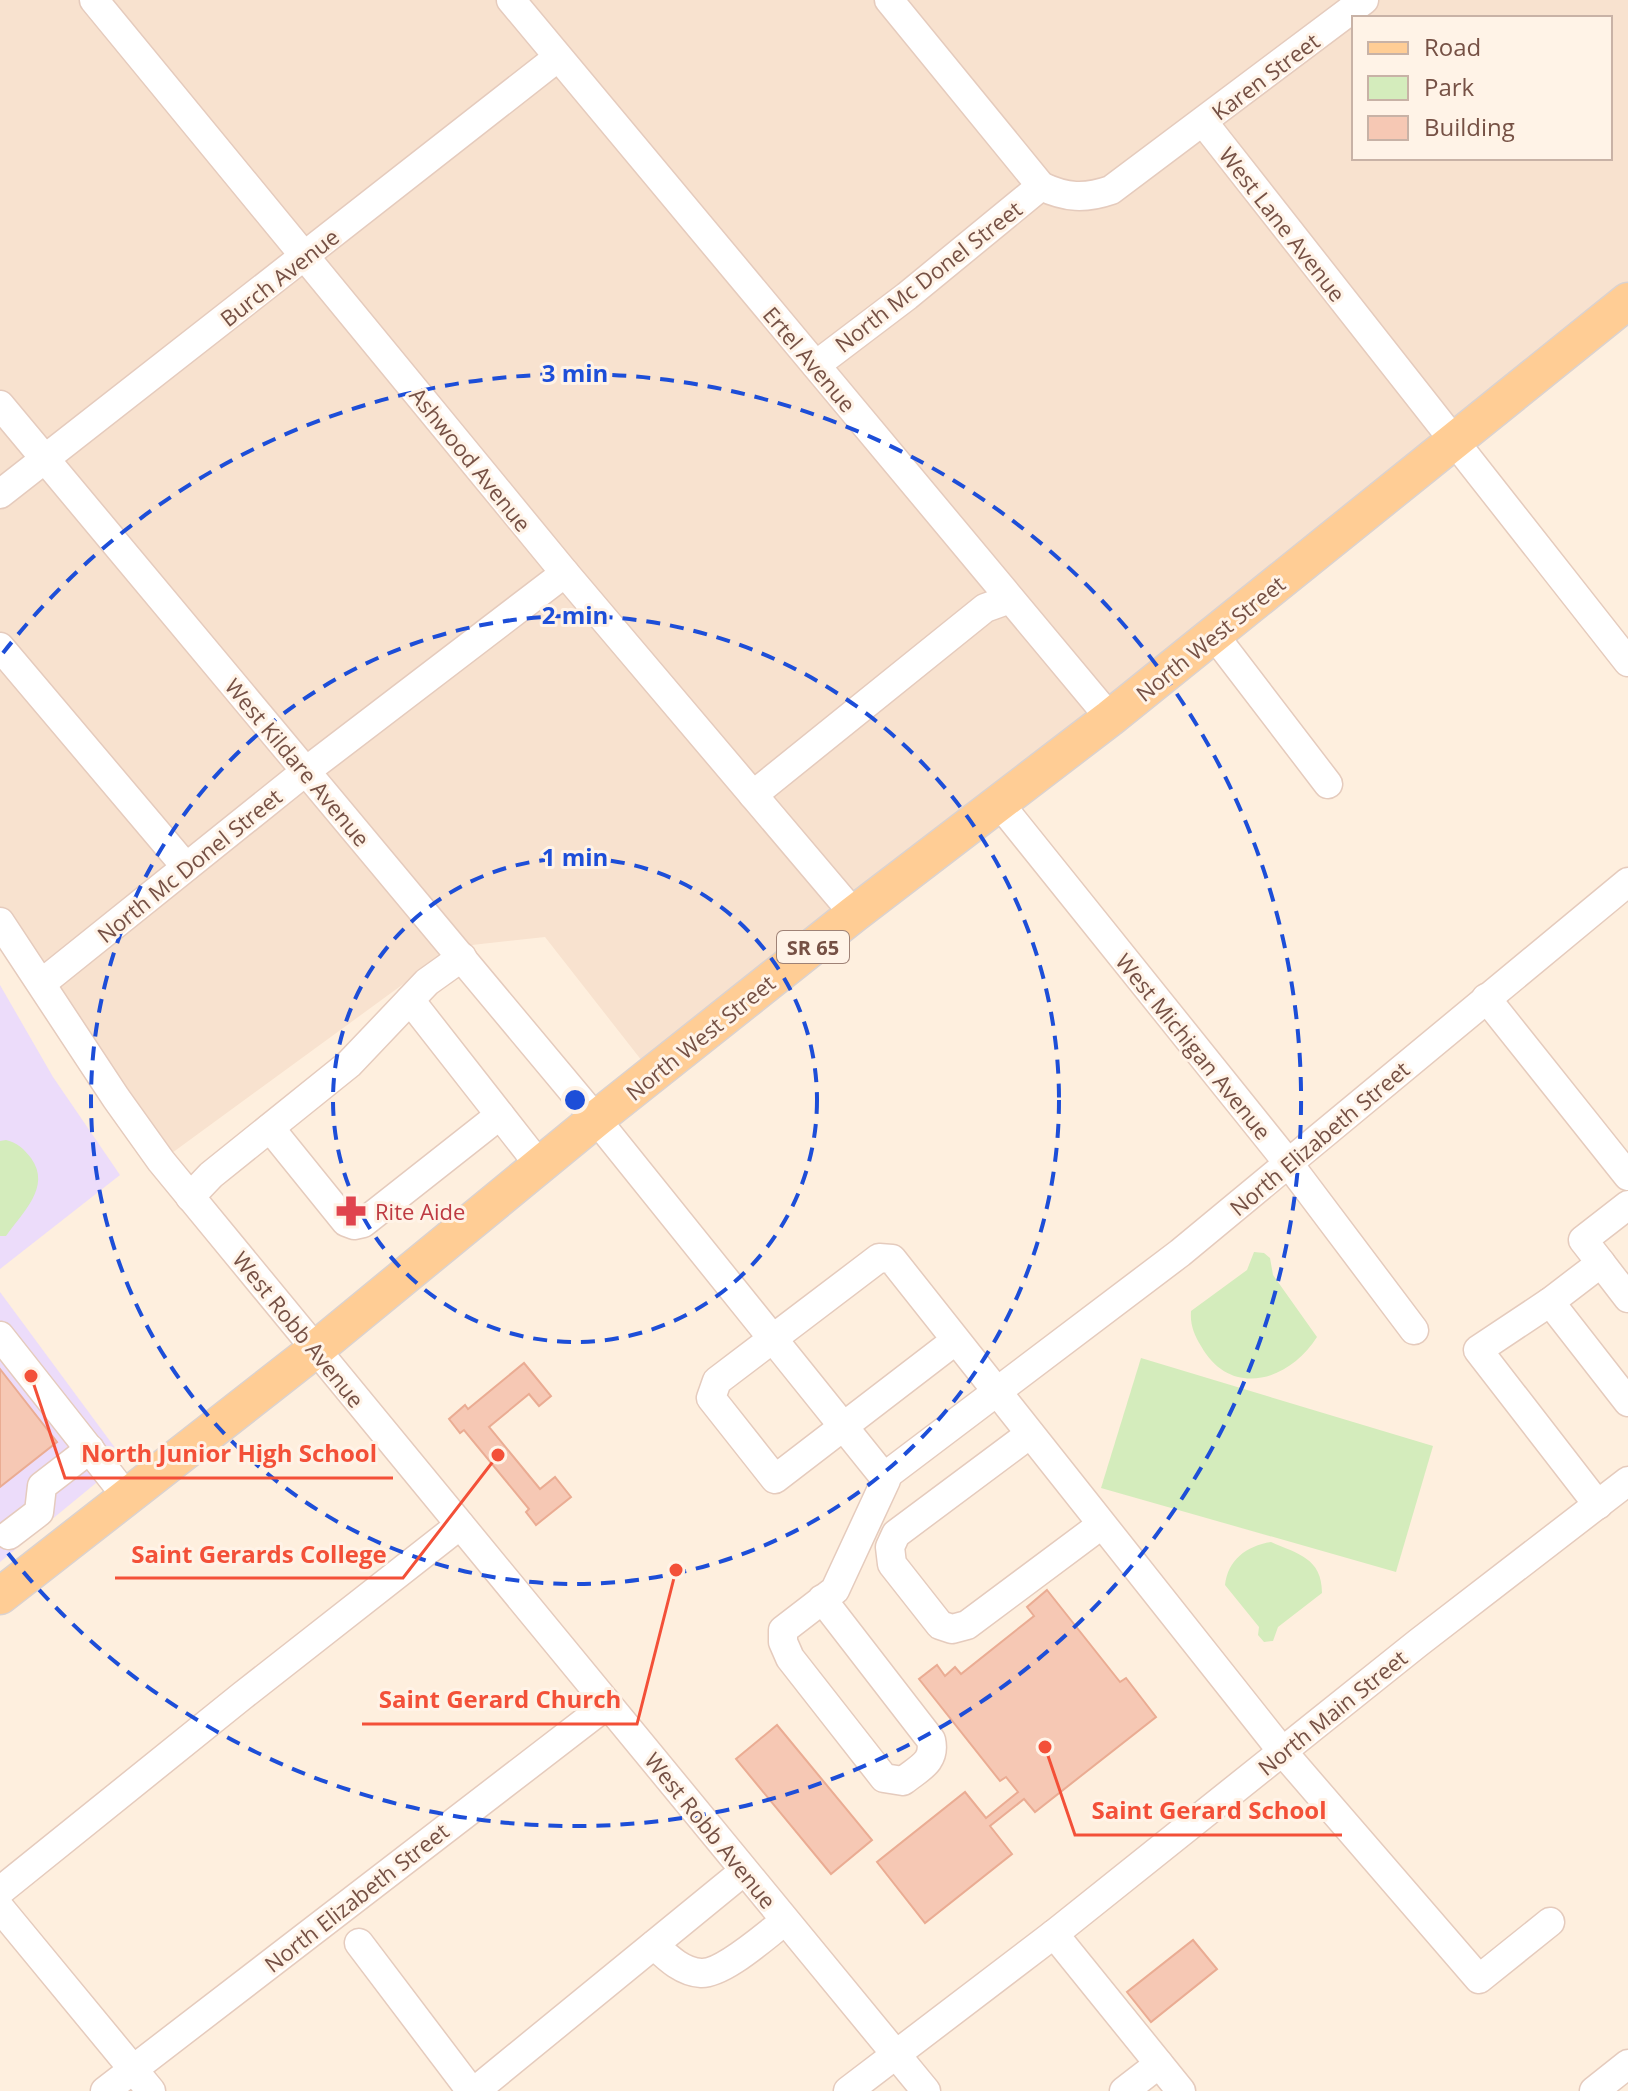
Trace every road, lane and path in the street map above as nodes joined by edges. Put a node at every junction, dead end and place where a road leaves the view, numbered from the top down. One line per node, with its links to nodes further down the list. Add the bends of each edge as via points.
1 (94, 0): 8 (street, Ashwood Avenue)
2 (511, 0): 5 (street, Ertel Avenue)
3 (889, 0): 7 (street)
4 (1364, 0): 6 (street, Karen Street)
5 (557, 58): 8 (street, Burch Avenue); 10 (street, Ertel Avenue)
6 (1204, 123): 7 (street, via 1111,190 1071,197); 12 (street, West Lane Avenue)
7 (1041, 186): 10 (street, North Mc Donel Street)
8 (305, 257): 13 (street, Burch Avenue); 15 (street, Ashwood Avenue)
9 (1628, 301): 12 (main road, North West Street / SR 65)
10 (816, 365): 16 (street, Ertel Avenue)
11 (0, 405): 13 (street, West Kildare Avenue)
12 (1454, 442): 17 (main road, North West Street / SR 65); 19 (street, West Lane Avenue)
13 (44, 459): 14 (street, Burch Avenue); 21 (street, West Kildare Avenue)
14 (0, 494)
15 (565, 573): 21 (street, North Mc Donel Street); 23 (street, Ashwood Avenue)
16 (1010, 599): 20 (street, Ertel Avenue); 23 (street, via 985,608)
17 (1214, 635): 20 (main road, North West Street / SR 65); 22 (street)
18 (0, 647): 25 (street)
19 (1628, 662)
20 (1110, 718): 24 (main road, North West Street / SR 65)
21 (306, 771): 25 (street, North Mc Donel Street); 29 (street, West Kildare Avenue)
22 (1328, 784)
23 (753, 795): 27 (street, Ashwood Avenue)
24 (999, 803): 27 (main road, North West Street / SR 65); 36 (street, West Michigan Avenue)
25 (186, 867): 30 (street, North Mc Donel Street)
26 (1628, 882): 31 (street, North Elizabeth Street)
27 (854, 914): 34 (main road, North West Street / SR 65)
28 (0, 922): 30 (street, West Robb Avenue)
29 (462, 957): 32 (street); 34 (street, West Kildare Avenue)
30 (42, 983): 39 (street, West Robb Avenue, via 138,1131)
31 (1486, 998): 36 (street, North Elizabeth Street); 38 (street)
32 (410, 1000): 33 (street); 35 (street, via 349,1064)
33 (500, 1115): 35 (street, via 354,1225 346,1222); 37 (street)
34 (596, 1119): 37 (main road, North West Street / SR 65); 46 (street, West Kildare Avenue)
35 (270, 1128): 39 (street)
36 (1289, 1164): 44 (street, West Michigan Avenue); 49 (street, North Elizabeth Street)
37 (540, 1166): 48 (main road, North West Street / SR 65)
38 (1628, 1176)
39 (190, 1197): 48 (street, West Robb Avenue)
40 (1628, 1205): 41 (street, via 1583,1240)
41 (1601, 1263): 42 (street); 43 (street)
42 (1628, 1298)
43 (1550, 1302): 50 (street); 57 (street, via 1478,1350)
44 (1414, 1330)
45 (0, 1336): 53 (street)
46 (773, 1339): 47 (street, via 879,1258 892,1259); 51 (street, West Kildare Avenue); 51 (street, via 717,1381 711,1398 775,1479)
47 (956, 1340): 49 (street); 51 (street)
48 (316, 1349): 56 (main road, North West Street / SR 65); 58 (street, West Robb Avenue)
49 (1001, 1390): 52 (street); 54 (street, North Elizabeth Street)
50 (1628, 1402)
51 (842, 1426): 54 (street, West Kildare Avenue)
52 (1030, 1434): 59 (street); 59 (street, via 896,1534 890,1547 892,1564 911,1589 940,1625 967,1625)
53 (90, 1449): 56 (street); 60 (street, via 42,1486 39,1512)
54 (884, 1477): 62 (street, via 835,1590)
55 (1628, 1481): 57 (street, North Main Street)
56 (127, 1497): 61 (main road, North West Street / SR 65)
57 (1598, 1505): 64 (street, North Main Street)
58 (460, 1525): 63 (street, West Robb Avenue); 66 (street)
59 (1101, 1525): 64 (street)
60 (9, 1535)
61 (0, 1596)
62 (822, 1599): 62 (street, via 783,1630 790,1658 884,1778 903,1781 930,1760 931,1740)
63 (608, 1704): 65 (street, West Robb Avenue); 76 (street, North Elizabeth Street)
64 (1282, 1751): 69 (street, via 1479,1979); 70 (street, North Main Street)
65 (744, 1871): 68 (street, West Robb Avenue); 72 (street)
66 (0, 1891)
67 (0, 1908): 76 (street)
68 (785, 1921): 72 (street, via 711,1972 683,1967); 73 (street, West Robb Avenue)
69 (1550, 1922)
70 (1054, 1934): 73 (street, North Main Street); 74 (street)
71 (359, 1943): 79 (street)
72 (654, 1945): 79 (street)
73 (895, 2054): 80 (street, North Main Street); 81 (street, West Robb Avenue)
74 (1159, 2064): 82 (street); 83 (street)
75 (1628, 2064): 84 (street)
76 (133, 2069): 77 (street, North Elizabeth Street); 78 (street)
77 (105, 2091)
78 (151, 2091)
79 (473, 2091)
80 (848, 2091)
81 (926, 2091)
82 (1124, 2091)
83 (1181, 2091)
84 (1594, 2091)

